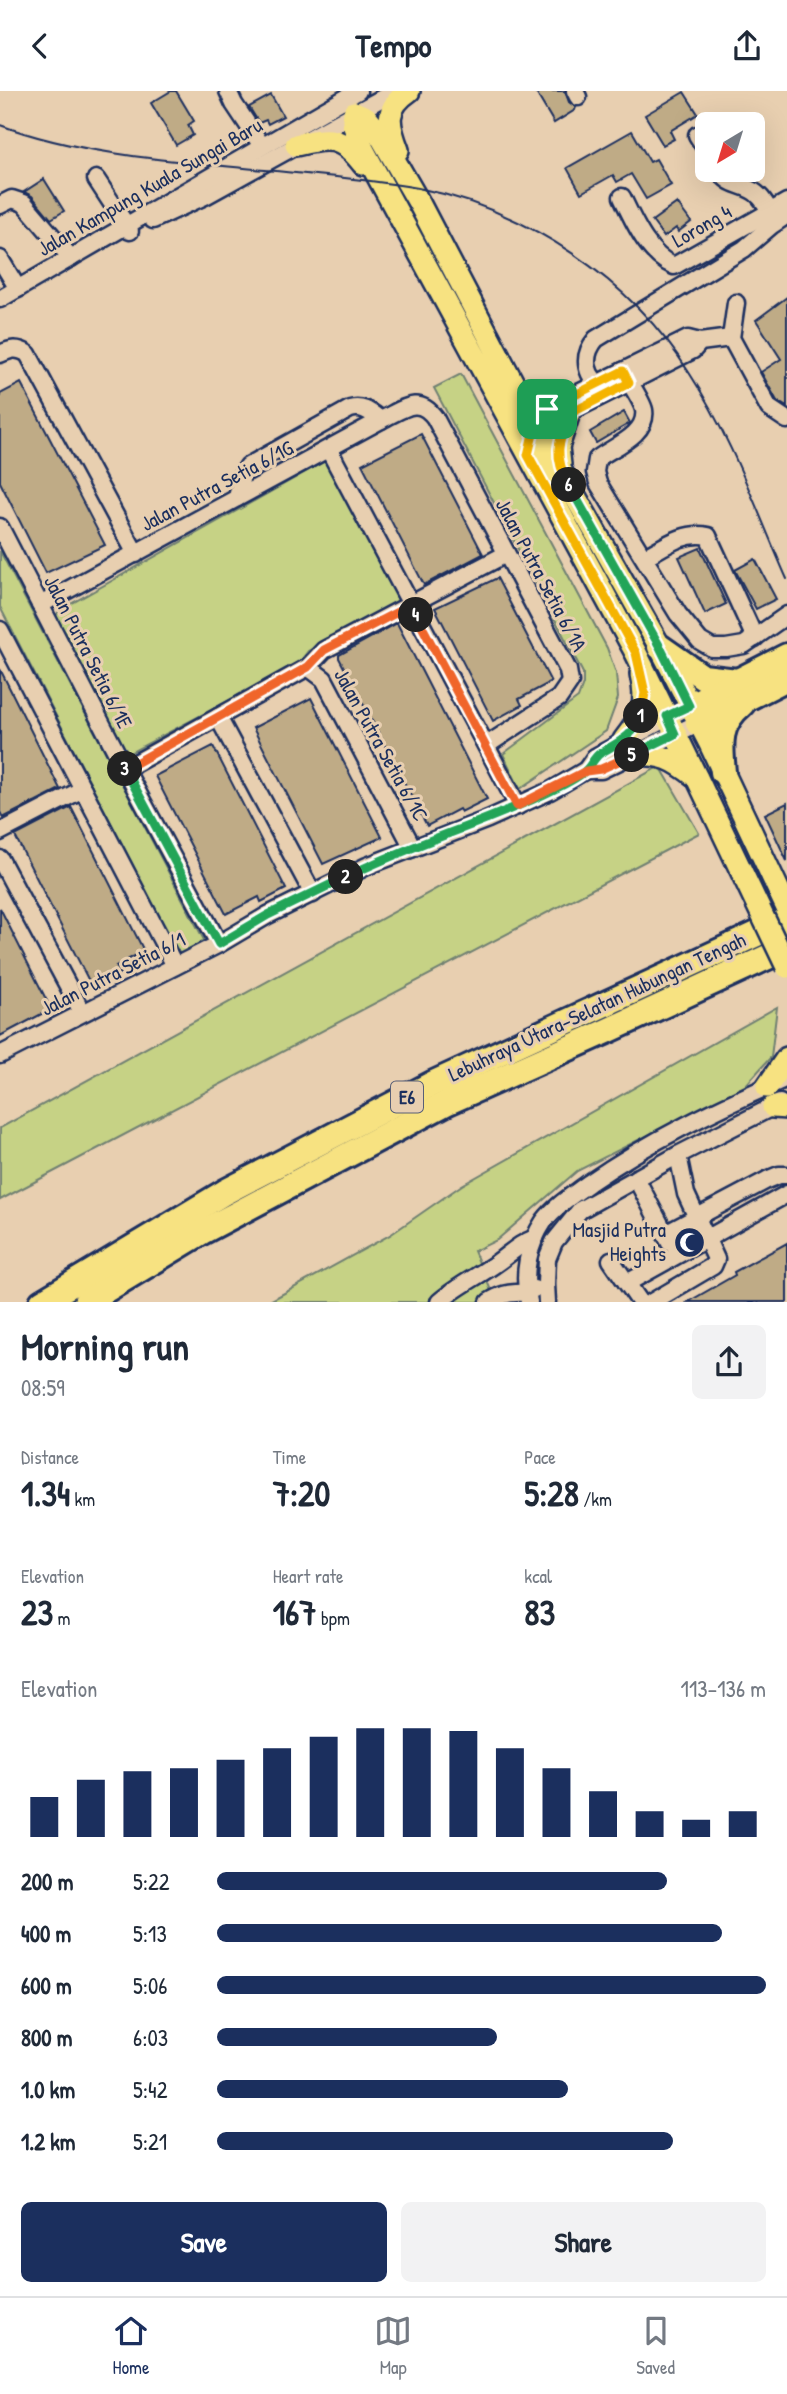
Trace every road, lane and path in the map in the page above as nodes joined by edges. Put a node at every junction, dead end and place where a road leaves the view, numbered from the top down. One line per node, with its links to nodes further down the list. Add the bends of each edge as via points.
1 (228, 91): 7 (street)
2 (374, 91): 5 (street, via 363,100)
3 (395, 91): 5 (street, Jalan Kampung Kuala Sungai Baru)
4 (409, 91): 12 (main road, via 398,98 390,118)
5 (349, 98): 6 (street, Jalan Kampung Kuala Sungai Baru); 7 (street, Jalan Kampung Kuala Sungai Baru); 8 (street, via 339,113 267,151); 12 (main road, via 377,130); 17 (main road, via 363,149)
6 (296, 145): 17 (main road, via 319,139 346,145); 18 (street, Jalan Kampung Kuala Sungai Baru, via 205,196)
7 (262, 146): 8 (street, Jalan Kampung Kuala Sungai Baru)
8 (243, 157): 18 (street, Jalan Kampung Kuala Sungai Baru)
9 (96, 179): 18 (street)
10 (728, 182): 15 (street, via 752,190)
11 (622, 197): 15 (street, Lorong 4, via 636,226 664,262 674,267)
12 (418, 201): 31 (main road, via 512,381)
13 (787, 202): 15 (street, Lorong 4)
14 (0, 205): 19 (street, via 12,199 24,203)
15 (770, 211)
16 (787, 215): 27 (street, via 744,249 596,339 586,359 588,373)
17 (400, 217): 29 (main road)
18 (128, 228): 19 (street, Jalan Kampung Kuala Sungai Baru)
19 (71, 258): 21 (street, Jalan Kampung Kuala Sungai Baru)
20 (0, 259): 21 (street)
21 (18, 289): 22 (street, Jalan Kampung Kuala Sungai Baru)
22 (0, 299)
23 (736, 303): 24 (street)
24 (731, 338): 26 (street, via 700,342 693,350); 33 (street, via 769,408)
25 (0, 354): 39 (street, via 12,348 28,354)
26 (626, 377): 27 (street); 41 (street, via 644,410 640,427 597,459 594,473)
27 (604, 388): 30 (street); 31 (street)
28 (415, 404): 32 (street, Jalan Putra Setia 6/1G); 40 (street, Jalan Putra Setia 6/1A, via 435,418)
29 (504, 411): 31 (main road, via 520,420); 35 (main road)
30 (569, 414): 31 (street, via 546,424); 36 (main road, via 558,447)
31 (541, 417): 35 (main road); 36 (main road)
32 (381, 420): 34 (street, Jalan Putra Setia 6/1G); 37 (street, via 365,409 350,409 248,467)
33 (787, 420)
34 (329, 450): 37 (street, Jalan Putra Setia 6/1G); 43 (street)
35 (528, 455): 47 (main road)
36 (561, 471): 47 (main road)
37 (237, 498): 39 (street, Jalan Putra Setia 6/1G)
38 (0, 527): 42 (street, Jalan Putra Setia 6/1E)
39 (136, 554): 42 (street, Jalan Putra Setia 6/1G)
40 (506, 554): 43 (street); 54 (street, Jalan Putra Setia 6/1A, via 568,670 570,683 559,698)
41 (645, 557): 46 (street, via 678,614 700,641 712,648 726,648); 46 (street, via 686,535 708,536)
42 (40, 605): 56 (street, Jalan Putra Setia 6/1E)
43 (411, 605): 49 (street, via 324,650); 54 (street)
44 (787, 615): 46 (street)
45 (0, 630): 59 (street)
46 (755, 638)
47 (648, 650): 51 (highway, via 703,677); 53 (main road); 55 (main road, via 640,720)
48 (787, 656): 51 (highway)
49 (308, 667): 52 (street); 62 (street, Jalan Putra Setia 6/1C, via 324,678)
50 (787, 678): 51 (highway)
51 (744, 689): 53 (highway); 57 (highway, via 721,741)
52 (218, 717): 56 (street); 64 (street)
53 (688, 724): 55 (street, Jalan Putra Setia 6/1); 57 (main road); 58 (main road, via 687,757)
54 (487, 745): 60 (street)
55 (629, 747): 58 (main road, via 659,754); 60 (street, Jalan Putra Setia 6/1, via 601,769 586,771)
56 (125, 769): 67 (street, Jalan Putra Setia 6/1E)
57 (723, 772): 65 (main road)
58 (697, 778): 70 (main road, bridge)
59 (83, 789): 61 (street); 69 (street)
60 (517, 806): 62 (street, Jalan Putra Setia 6/1)
61 (0, 832)
62 (413, 848): 64 (street, Jalan Putra Setia 6/1)
63 (0, 859): 71 (street)
64 (313, 894): 67 (street, Jalan Putra Setia 6/1)
65 (787, 908)
66 (787, 920): 89 (highway, Lebuhraya Utara–Selatan Hubungan Tengah / E6, via 434,1083 225,1192)
67 (219, 944): 69 (street, Jalan Putra Setia 6/1)
68 (787, 947): 90 (highway, Lebuhraya Utara–Selatan Hubungan Tengah / E6, via 448,1101 202,1232)
69 (175, 966): 71 (street, Jalan Putra Setia 6/1)
70 (787, 967)
71 (82, 1012): 72 (street, Jalan Putra Setia 6/1)
72 (0, 1055)
73 (787, 1058): 75 (main road)
74 (787, 1078): 75 (street)
75 (778, 1100): 76 (street); 82 (street, via 690,1122 612,1167 558,1206)
76 (678, 1155): 78 (street); 80 (street, via 686,1194)
77 (784, 1176): 80 (street)
78 (636, 1178): 81 (street); 87 (street, via 580,1210 566,1224 547,1259)
79 (787, 1194): 83 (street)
80 (697, 1218): 81 (street); 83 (street)
81 (665, 1234): 84 (street)
82 (535, 1238): 88 (street, via 526,1263); 91 (street, via 519,1244)
83 (706, 1238): 84 (street); 95 (street, via 716,1259 713,1266)
84 (677, 1254): 86 (street)
85 (611, 1260): 86 (street)
86 (627, 1283): 94 (street)
87 (546, 1284): 88 (street); 93 (street)
88 (527, 1297): 92 (street, via 514,1291)
89 (42, 1302)
90 (86, 1302)
91 (439, 1302)
92 (489, 1302)
93 (547, 1302)
94 (640, 1302)
95 (652, 1302)

